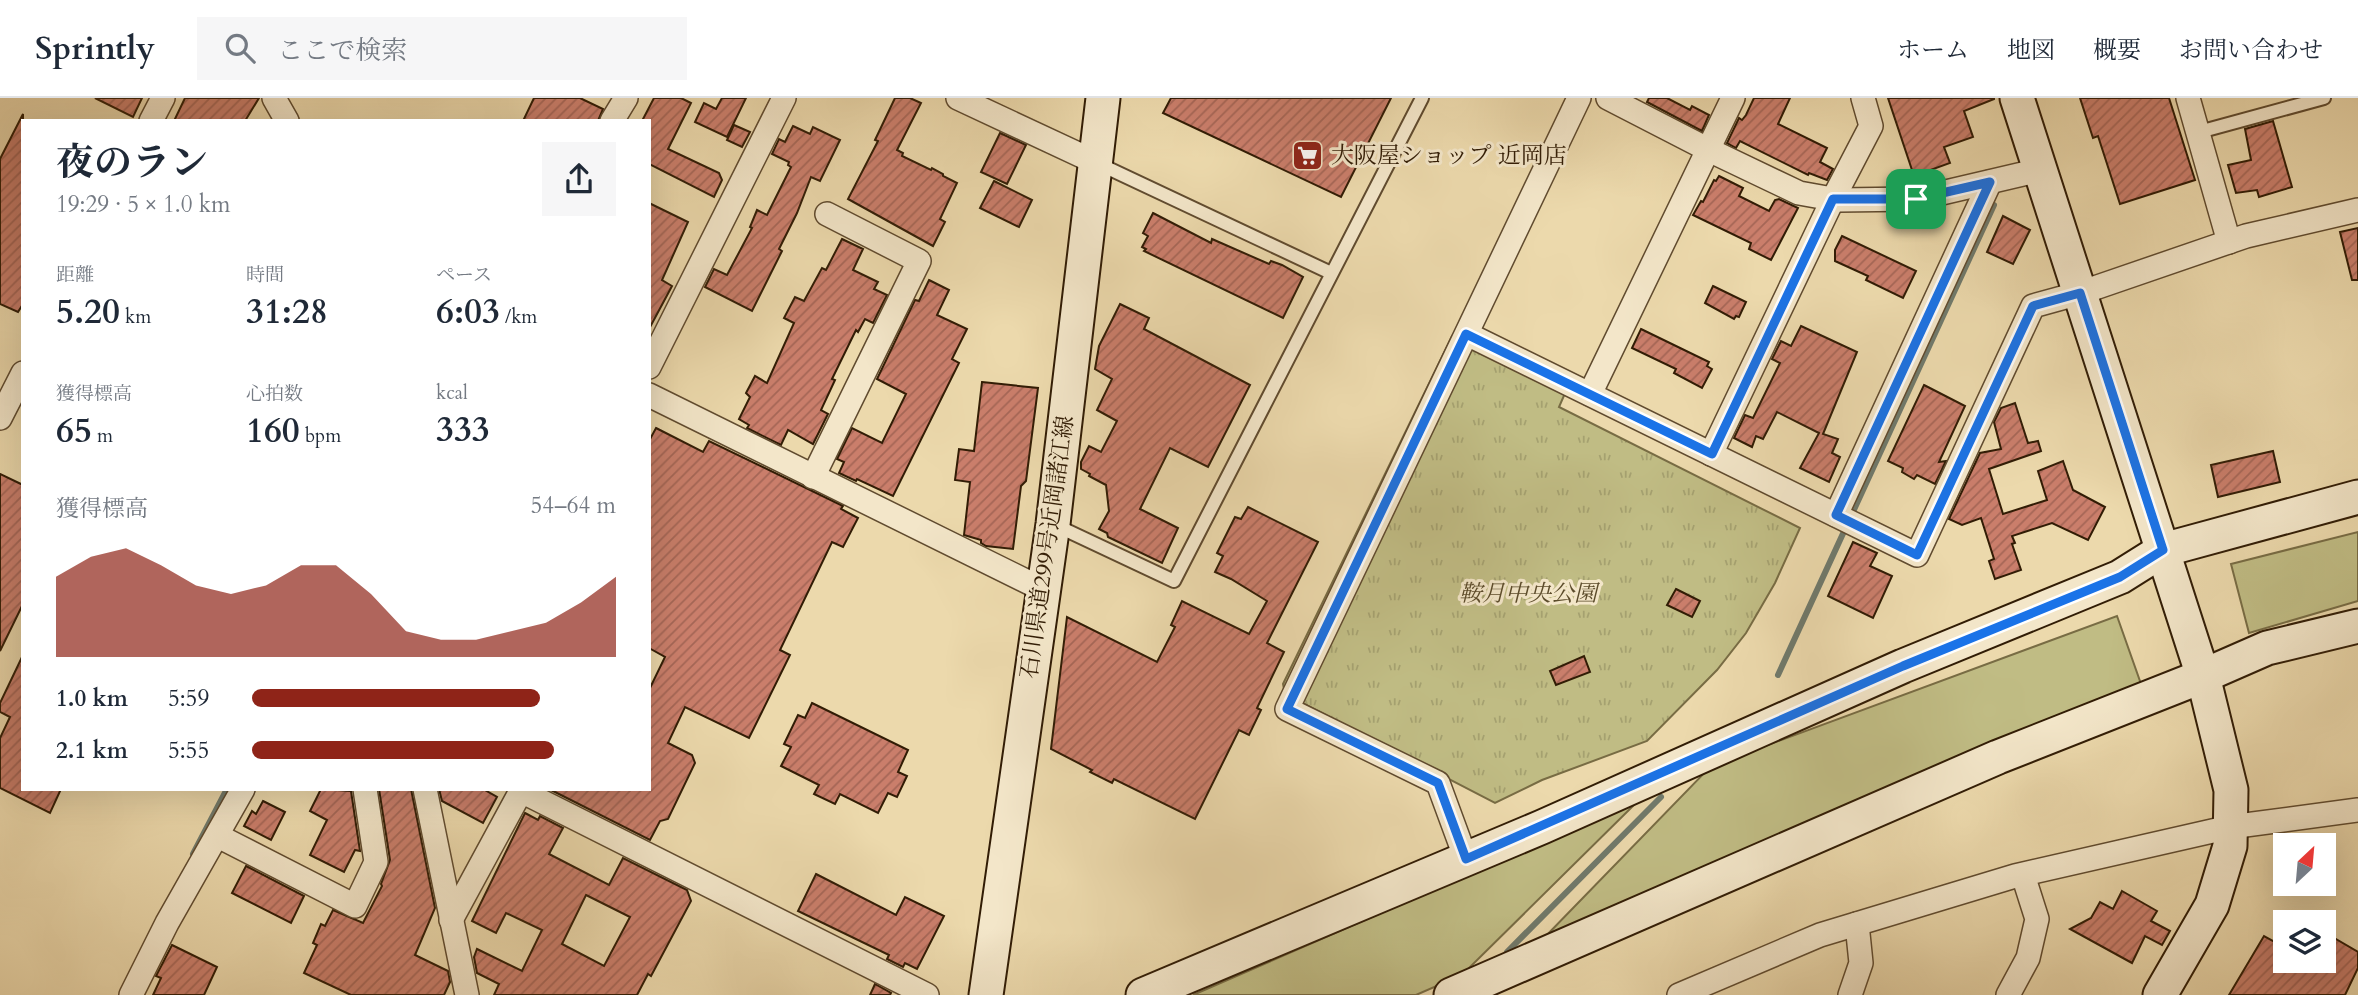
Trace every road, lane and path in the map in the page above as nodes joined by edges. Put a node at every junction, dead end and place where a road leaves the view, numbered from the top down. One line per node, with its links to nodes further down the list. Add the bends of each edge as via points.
1 (163, 98): 14 (street)
2 (626, 98): 15 (street)
3 (784, 98): 28 (street)
4 (958, 98): 18 (street)
5 (1103, 98): 18 (street, 石川県道299号近岡諸江線)
6 (1422, 98): 25 (lane)
7 (1579, 98): 27 (street)
8 (1608, 98): 17 (street)
9 (1734, 98): 17 (street)
10 (1863, 98): 21 (street, via 1871,126)
11 (2017, 98): 19 (street)
12 (2188, 98): 16 (street)
13 (2323, 98): 16 (lane)
14 (152, 119)
15 (613, 119)
16 (2199, 132): 24 (street)
17 (1709, 150): 21 (street, via 1799,192); 30 (street)
18 (1095, 162): 25 (lane); 37 (street, 石川県道299号近岡諸江線)
19 (2040, 170): 20 (street); 26 (street)
20 (1990, 182): 21 (street, via 1916,199); 36 (street)
21 (1833, 199): 33 (street)
22 (2358, 210): 24 (street)
23 (827, 214): 34 (street, via 919,261)
24 (2229, 242): 26 (street)
25 (1331, 273): 37 (lane, via 1174,581)
26 (2080, 293): 36 (street, via 2033,306 1917,555); 38 (street)
27 (1466, 334): 30 (street); 50 (street, via 1287,709 1438,783)
28 (651, 363)
29 (21, 376): 32 (street)
30 (1590, 394): 33 (street)
31 (651, 397): 34 (street)
32 (3, 406)
33 (1712, 454): 36 (street)
34 (813, 477): 39 (street)
35 (2358, 497): 38 (street)
36 (1836, 515)
37 (1053, 524): 39 (street, 石川県道299号近岡諸江線)
38 (2163, 550): 41 (street); 50 (street, via 2120,577 1903,666)
39 (1042, 589): 58 (street, 石川県道299号近岡諸江線)
40 (2358, 626): 41 (street, via 2267,648)
41 (2203, 676): 48 (street, via 2231,790); 60 (street, via 1998,757)
42 (242, 791): 49 (street)
43 (365, 791): 49 (street, via 376,862 355,906)
44 (425, 791): 52 (street)
45 (518, 791): 52 (street)
46 (521, 791): 57 (street)
47 (2358, 810): 48 (street)
48 (2230, 827): 51 (street); 63 (street, via 2230,846 2212,905)
49 (218, 836): 55 (street)
50 (1466, 859): 59 (street)
51 (2023, 875): 53 (street); 62 (street, via 2037,919 2028,958)
52 (451, 920): 56 (street)
53 (1857, 924): 54 (street, via 1861,963); 61 (street, via 1819,935)
54 (1852, 994)
55 (131, 995)
56 (467, 995)
57 (927, 995)
58 (986, 995)
59 (1143, 995)
60 (1451, 995)
61 (1679, 995)
62 (2008, 995)
63 (2160, 995)

